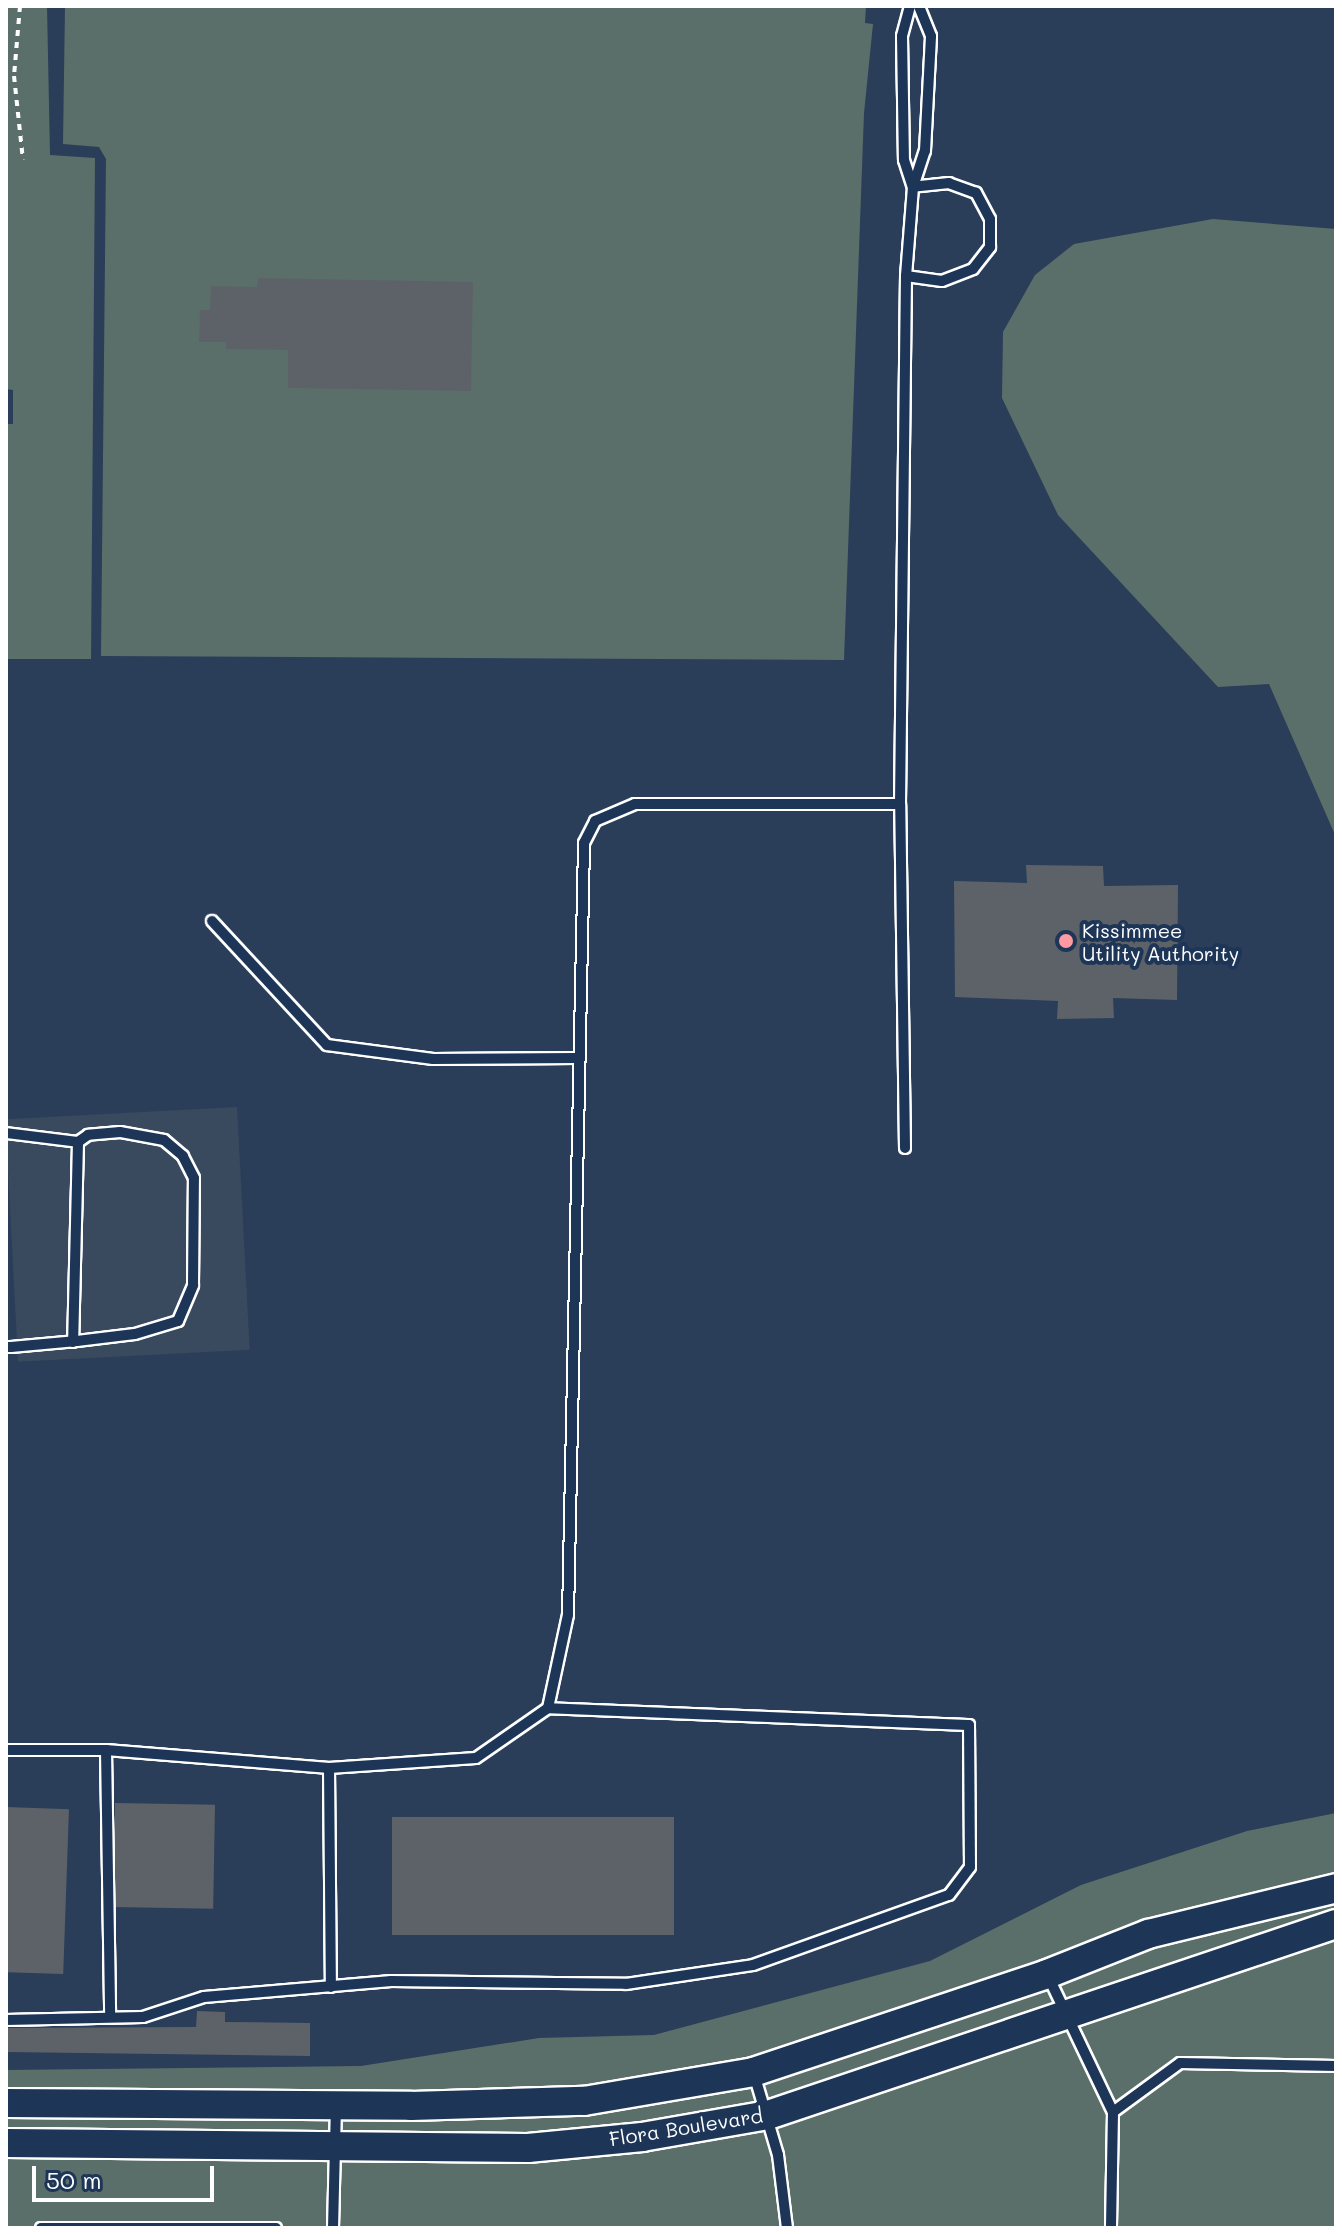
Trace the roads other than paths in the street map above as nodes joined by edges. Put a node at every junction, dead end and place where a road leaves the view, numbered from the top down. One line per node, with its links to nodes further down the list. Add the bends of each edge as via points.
1 (910, 6): 3 (lane, via 902,36 903,129 904,160)
2 (919, 6): 3 (lane, via 931,36 925,151)
3 (913, 187): 4 (lane); 4 (lane, via 949,183 976,193 990,219 990,247 973,269 942,281)
4 (906, 276): 5 (lane)
5 (900, 804): 7 (lane, via 673,801 635,804 595,821 584,843); 10 (lane)
6 (212, 921): 7 (lane, via 327,1045 433,1059)
7 (576, 1058): 13 (lane, via 579,1150 568,1615)
8 (6, 1133): 9 (lane)
9 (78, 1142): 11 (lane); 11 (lane, via 88,1135 146,1134 176,1148 194,1178 194,1253 193,1285 178,1321 135,1334)
10 (905, 1148)
11 (73, 1342): 12 (lane)
12 (6, 1347)
13 (548, 1708): 16 (lane, via 476,1758); 20 (lane, via 969,1725 970,1867 949,1895 753,1965 626,1984 391,1981)
14 (6, 1750): 15 (lane)
15 (106, 1750): 16 (lane); 21 (lane)
16 (329, 1768): 20 (lane)
17 (1336, 1888): 19 (street, Flora Boulevard, via 1148,1934)
18 (1336, 1924): 22 (street, Flora Boulevard)
19 (1047, 1974): 22 (lane); 25 (street, Flora Boulevard)
20 (331, 1987): 21 (lane, via 204,1997 143,2017)
21 (110, 2017): 23 (lane)
22 (1064, 2017): 28 (lane); 29 (street, Flora Boulevard)
23 (6, 2020)
24 (1336, 2066): 28 (lane, via 1180,2063)
25 (753, 2072): 27 (street, Flora Boulevard, via 584,2101); 29 (lane)
26 (6, 2103): 27 (street, Flora Boulevard)
27 (336, 2105): 31 (lane)
28 (1113, 2112): 36 (lane)
29 (768, 2115): 31 (street, Flora Boulevard, via 642,2137 528,2148); 35 (lane, via 785,2189)
30 (6, 2143): 31 (street, Flora Boulevard)
31 (335, 2146): 34 (lane)
32 (41, 2228): 33 (lane)
33 (276, 2228)
34 (333, 2228)
35 (787, 2228)
36 (1111, 2228)

